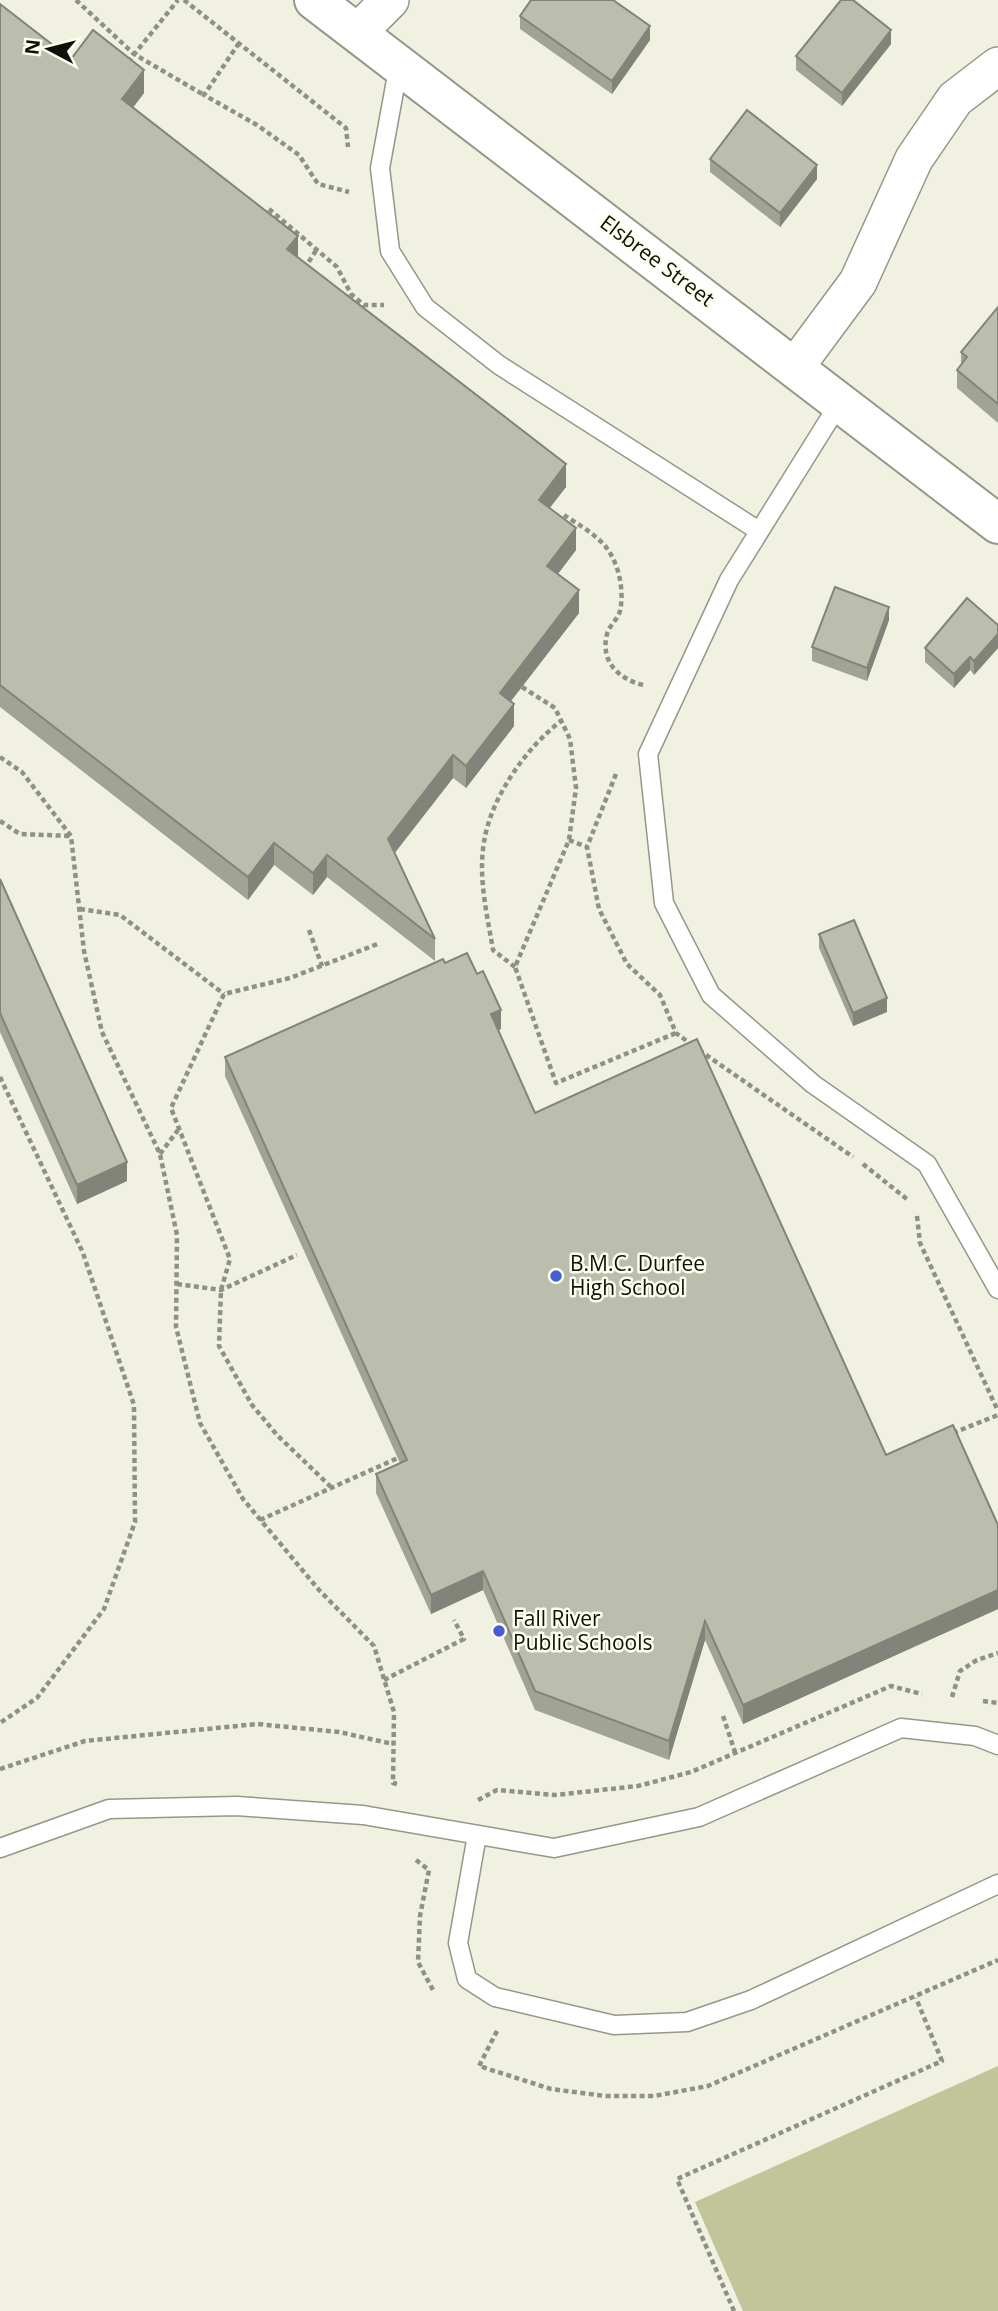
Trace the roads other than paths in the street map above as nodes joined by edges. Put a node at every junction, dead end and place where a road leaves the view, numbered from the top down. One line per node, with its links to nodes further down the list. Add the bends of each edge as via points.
1 (314, 0): 3 (street, Elsbree Street)
2 (390, 0): 3 (street)
3 (357, 33): 4 (street, Elsbree Street)
4 (399, 64): 6 (street, Elsbree Street); 9 (lane, via 380,168 390,251 425,307 499,365)
5 (998, 66): 6 (street, via 955,99 914,159 858,282)
6 (795, 367): 7 (street, Elsbree Street)
7 (840, 402): 8 (street, Elsbree Street); 9 (lane)
8 (998, 524)
9 (759, 531): 10 (lane, via 729,580 648,754 664,903 711,995 813,1084 927,1164)
10 (998, 1289)
11 (998, 1745): 12 (lane, via 975,1736 901,1728 699,1817 554,1848)
12 (477, 1835): 13 (lane, via 350,1814 237,1806 110,1809); 14 (lane, via 458,1943 467,1979 495,1997 614,2025 687,2022 751,2000)
13 (0, 1848)
14 (998, 1884)

